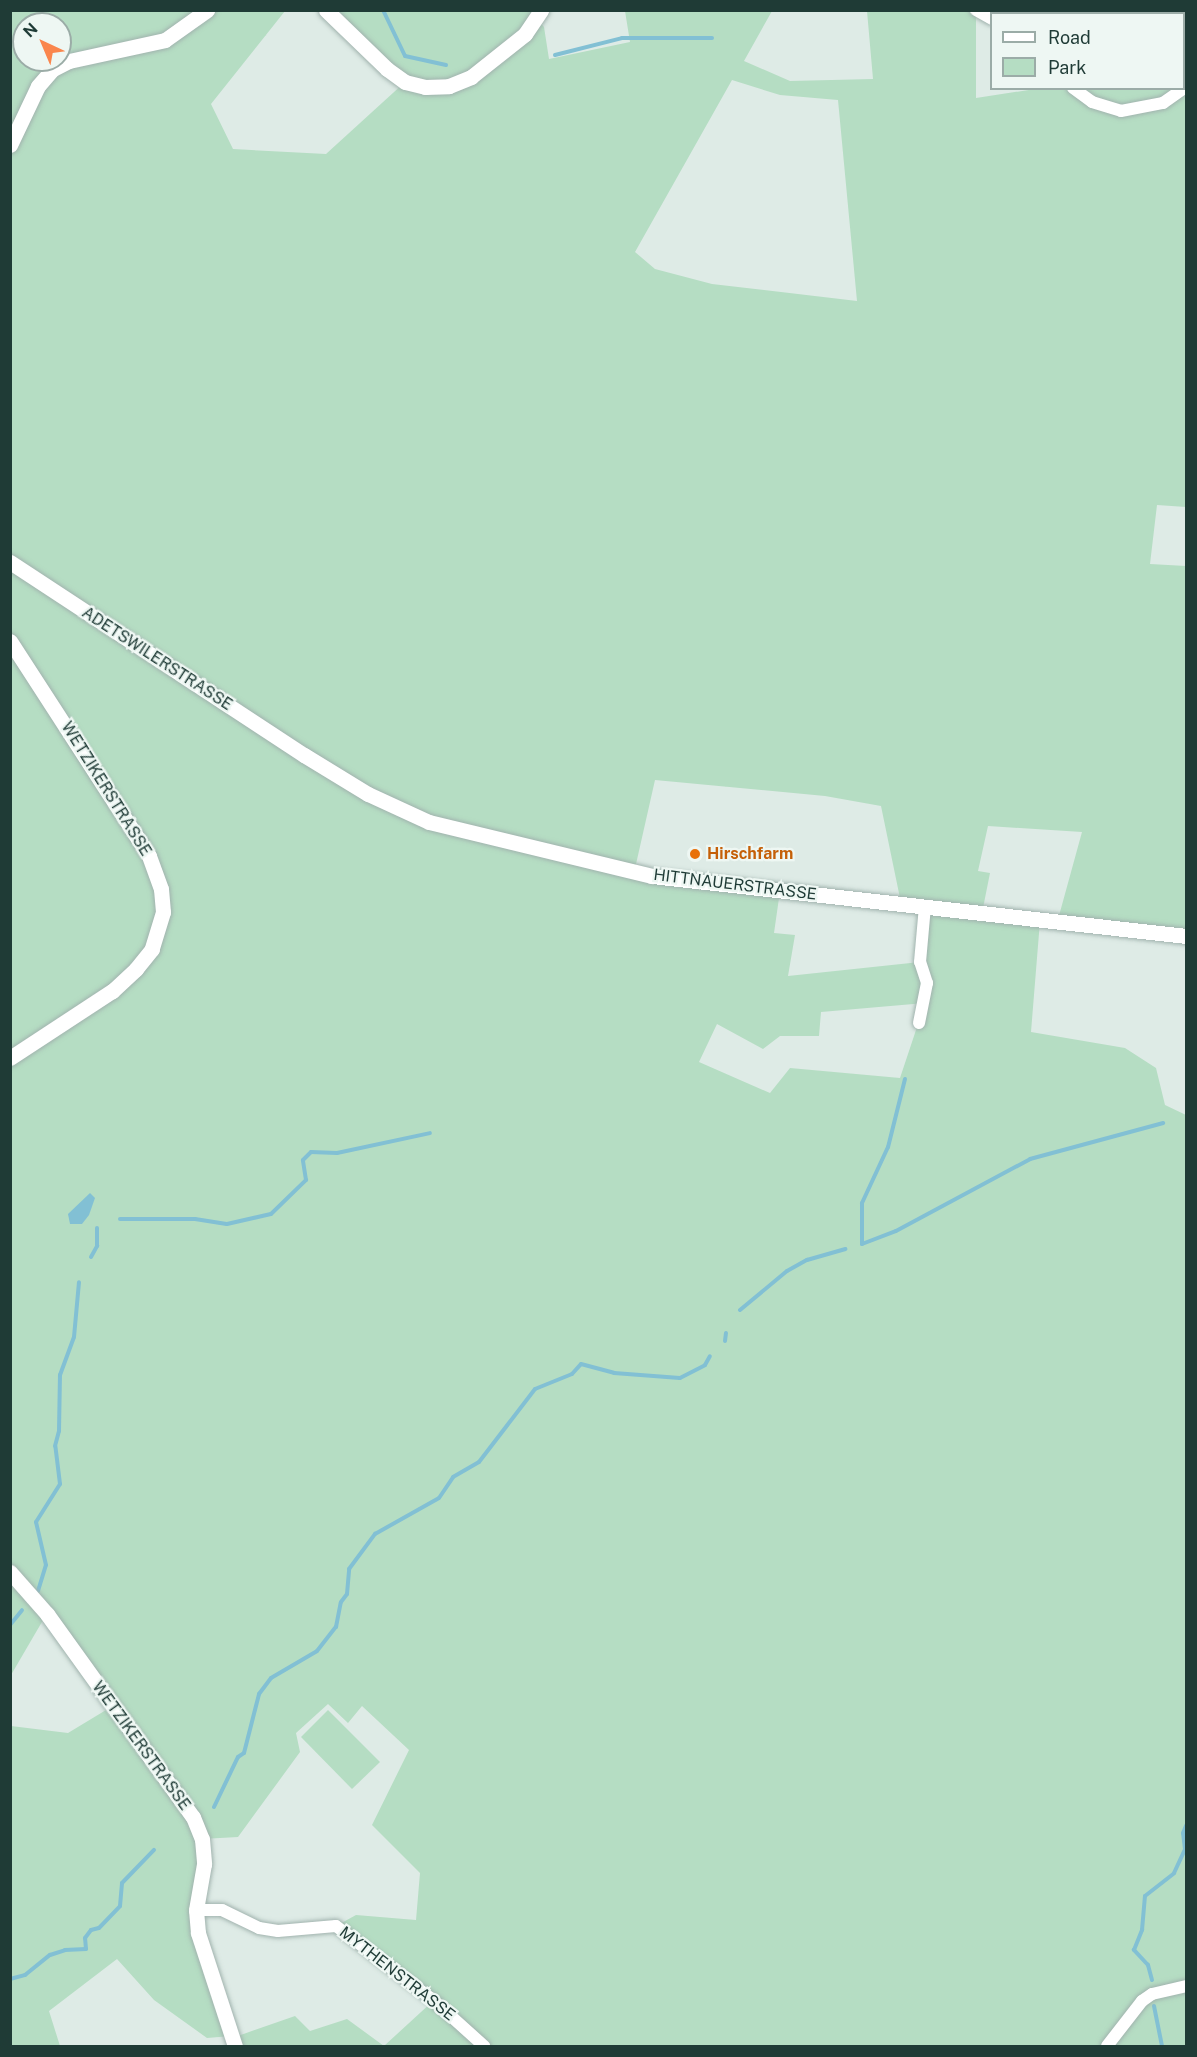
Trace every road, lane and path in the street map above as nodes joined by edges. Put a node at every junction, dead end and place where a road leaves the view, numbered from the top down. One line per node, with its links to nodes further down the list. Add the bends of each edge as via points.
1 (207, 10): 8 (street, via 165,40 69,61 52,69 38,86)
2 (326, 10): 3 (street, via 387,69 405,82 425,87 449,86 471,77 525,34)
3 (541, 10)
4 (976, 10): 5 (street)
5 (990, 19)
6 (1075, 90): 7 (street, via 1092,102 1122,111 1163,104)
7 (1182, 90)
8 (10, 145)
9 (10, 562): 11 (street, ADETSWILERSTRASSE)
10 (10, 641): 15 (street, WETZIKERSTRASSE, via 148,856 161,889 163,912 152,949 136,969 112,991)
11 (304, 755): 12 (street, HITTNAUERSTRASSE, via 398,808 473,836 643,875)
12 (926, 906): 13 (street, HITTNAUERSTRASSE); 14 (street, via 920,962 927,984)
13 (1186, 936)
14 (919, 1023)
15 (10, 1058)
16 (10, 1572): 17 (street, WETZIKERSTRASSE, via 47,1614 193,1817 202,1839 204,1864)
17 (196, 1910): 19 (street, WETZIKERSTRASSE, via 202,1951); 20 (street, MYTHENSTRASSE, via 222,1910 259,1928 278,1931 336,1926)
18 (1186, 1986): 21 (street, via 1152,1994 1142,2001)
19 (235, 2046)
20 (484, 2046)
21 (1107, 2046)

